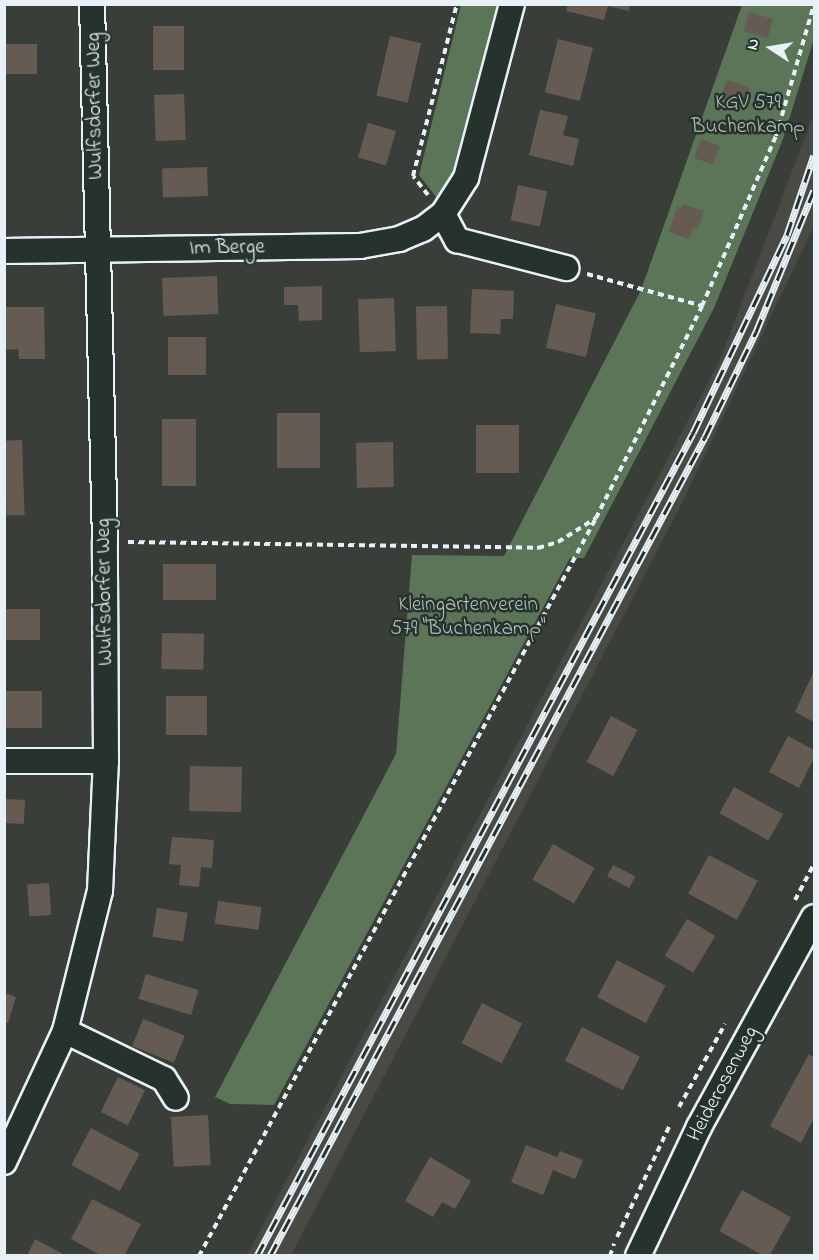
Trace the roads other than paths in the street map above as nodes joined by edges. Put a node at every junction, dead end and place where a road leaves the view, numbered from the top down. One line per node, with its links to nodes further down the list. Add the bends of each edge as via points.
1 (92, 4): 4 (street, Wulfsdorfer Weg)
2 (512, 4): 3 (street, Im Berge, via 466,178)
3 (443, 214): 4 (street, Im Berge, via 399,239 360,246); 6 (street, via 457,240)
4 (98, 249): 5 (street, Im Berge); 8 (street, Wulfsdorfer Weg)
5 (4, 251)
6 (566, 268)
7 (4, 761): 8 (street)
8 (106, 761): 10 (street, Wulfsdorfer Weg, via 100,891)
9 (814, 917): 13 (street, Heiderosenweg, via 699,1127)
10 (65, 1031): 11 (street, via 164,1079); 12 (street, Wulfsdorfer Weg)
11 (176, 1098)
12 (4, 1162)
13 (638, 1256)

